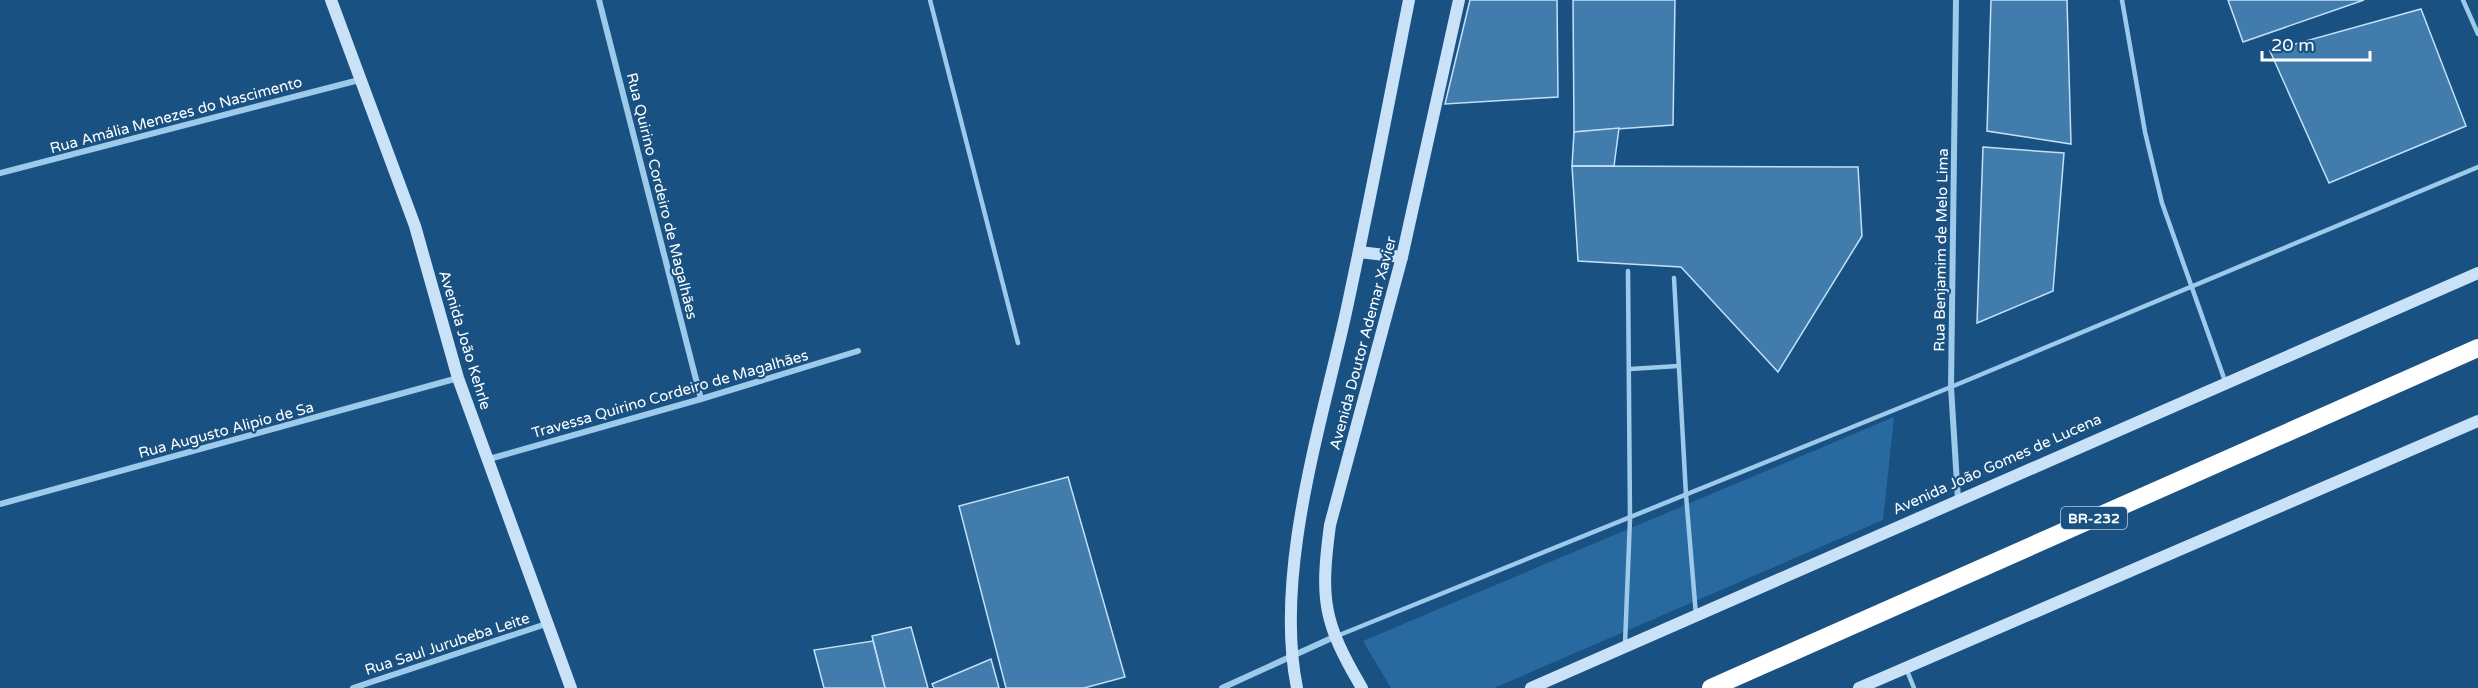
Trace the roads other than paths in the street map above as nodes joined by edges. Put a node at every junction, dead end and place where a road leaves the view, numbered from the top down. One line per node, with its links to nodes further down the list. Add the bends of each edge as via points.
1 (331, 0): 10 (street, Avenida João Kehrle)
2 (599, 0): 27 (street, Rua Quirino Cordeiro de Magalhães)
3 (930, 0): 19 (lane)
4 (1409, 0): 13 (street, Avenida Doutor Ademar Xavier)
5 (1459, 0): 14 (street, Avenida Doutor Ademar Xavier)
6 (1956, 0): 26 (street, Rua Benjamim de Melo Lima)
7 (2122, 0): 18 (lane, via 2162,203)
8 (2463, 0): 9 (lane)
9 (2478, 34)
10 (359, 80): 12 (street, Rua Amália Menezes do Nascimento); 24 (street, Avenida João Kehrle, via 416,226)
11 (2478, 167): 18 (lane)
12 (0, 173)
13 (1359, 252): 14 (street); 38 (street, Avenida Doutor Ademar Xavier, via 1303,508 1290,597)
14 (1402, 257): 36 (street, Avenida Doutor Ademar Xavier, via 1330,525 1324,590)
15 (1628, 271): 23 (lane)
16 (2478, 273): 25 (street, Avenida João Gomes de Lucena)
17 (1674, 278): 22 (lane)
18 (2191, 288): 25 (lane); 26 (lane)
19 (1018, 343)
20 (2478, 348): 46 (highway, BR-232)
21 (858, 351): 27 (street, Travessa Quirino Cordeiro de Magalhães)
22 (1678, 366): 23 (lane); 30 (lane)
23 (1630, 369): 33 (lane)
24 (458, 378): 29 (street, Avenida João Kehrle); 32 (street, Rua Augusto Alipio de Sa)
25 (2226, 384): 31 (street, Avenida João Gomes de Lucena)
26 (1951, 387): 30 (lane); 31 (street, Rua Benjamim de Melo Lima)
27 (701, 399): 29 (street, Travessa Quirino Cordeiro de Magalhães)
28 (2478, 421): 39 (street)
29 (489, 459): 35 (street, Avenida João Kehrle)
30 (1686, 495): 33 (lane); 34 (lane)
31 (1958, 501): 34 (street, Avenida João Gomes de Lucena)
32 (0, 504)
33 (1630, 519): 36 (lane); 37 (lane)
34 (1696, 615): 37 (street, Avenida João Gomes de Lucena)
35 (549, 623): 40 (street, Rua Saul Jurubeba Leite); 41 (street, Avenida João Kehrle)
36 (1334, 637): 38 (street); 44 (street, Avenida Doutor Ademar Xavier)
37 (1624, 647): 45 (street, Avenida João Gomes de Lucena)
38 (1290, 655): 42 (street); 43 (street, Avenida Doutor Ademar Xavier)
39 (1906, 668): 47 (street); 48 (lane)
40 (353, 688)
41 (571, 688)
42 (1222, 688)
43 (1297, 688)
44 (1362, 688)
45 (1531, 688)
46 (1711, 688)
47 (1859, 688)
48 (1914, 688)

